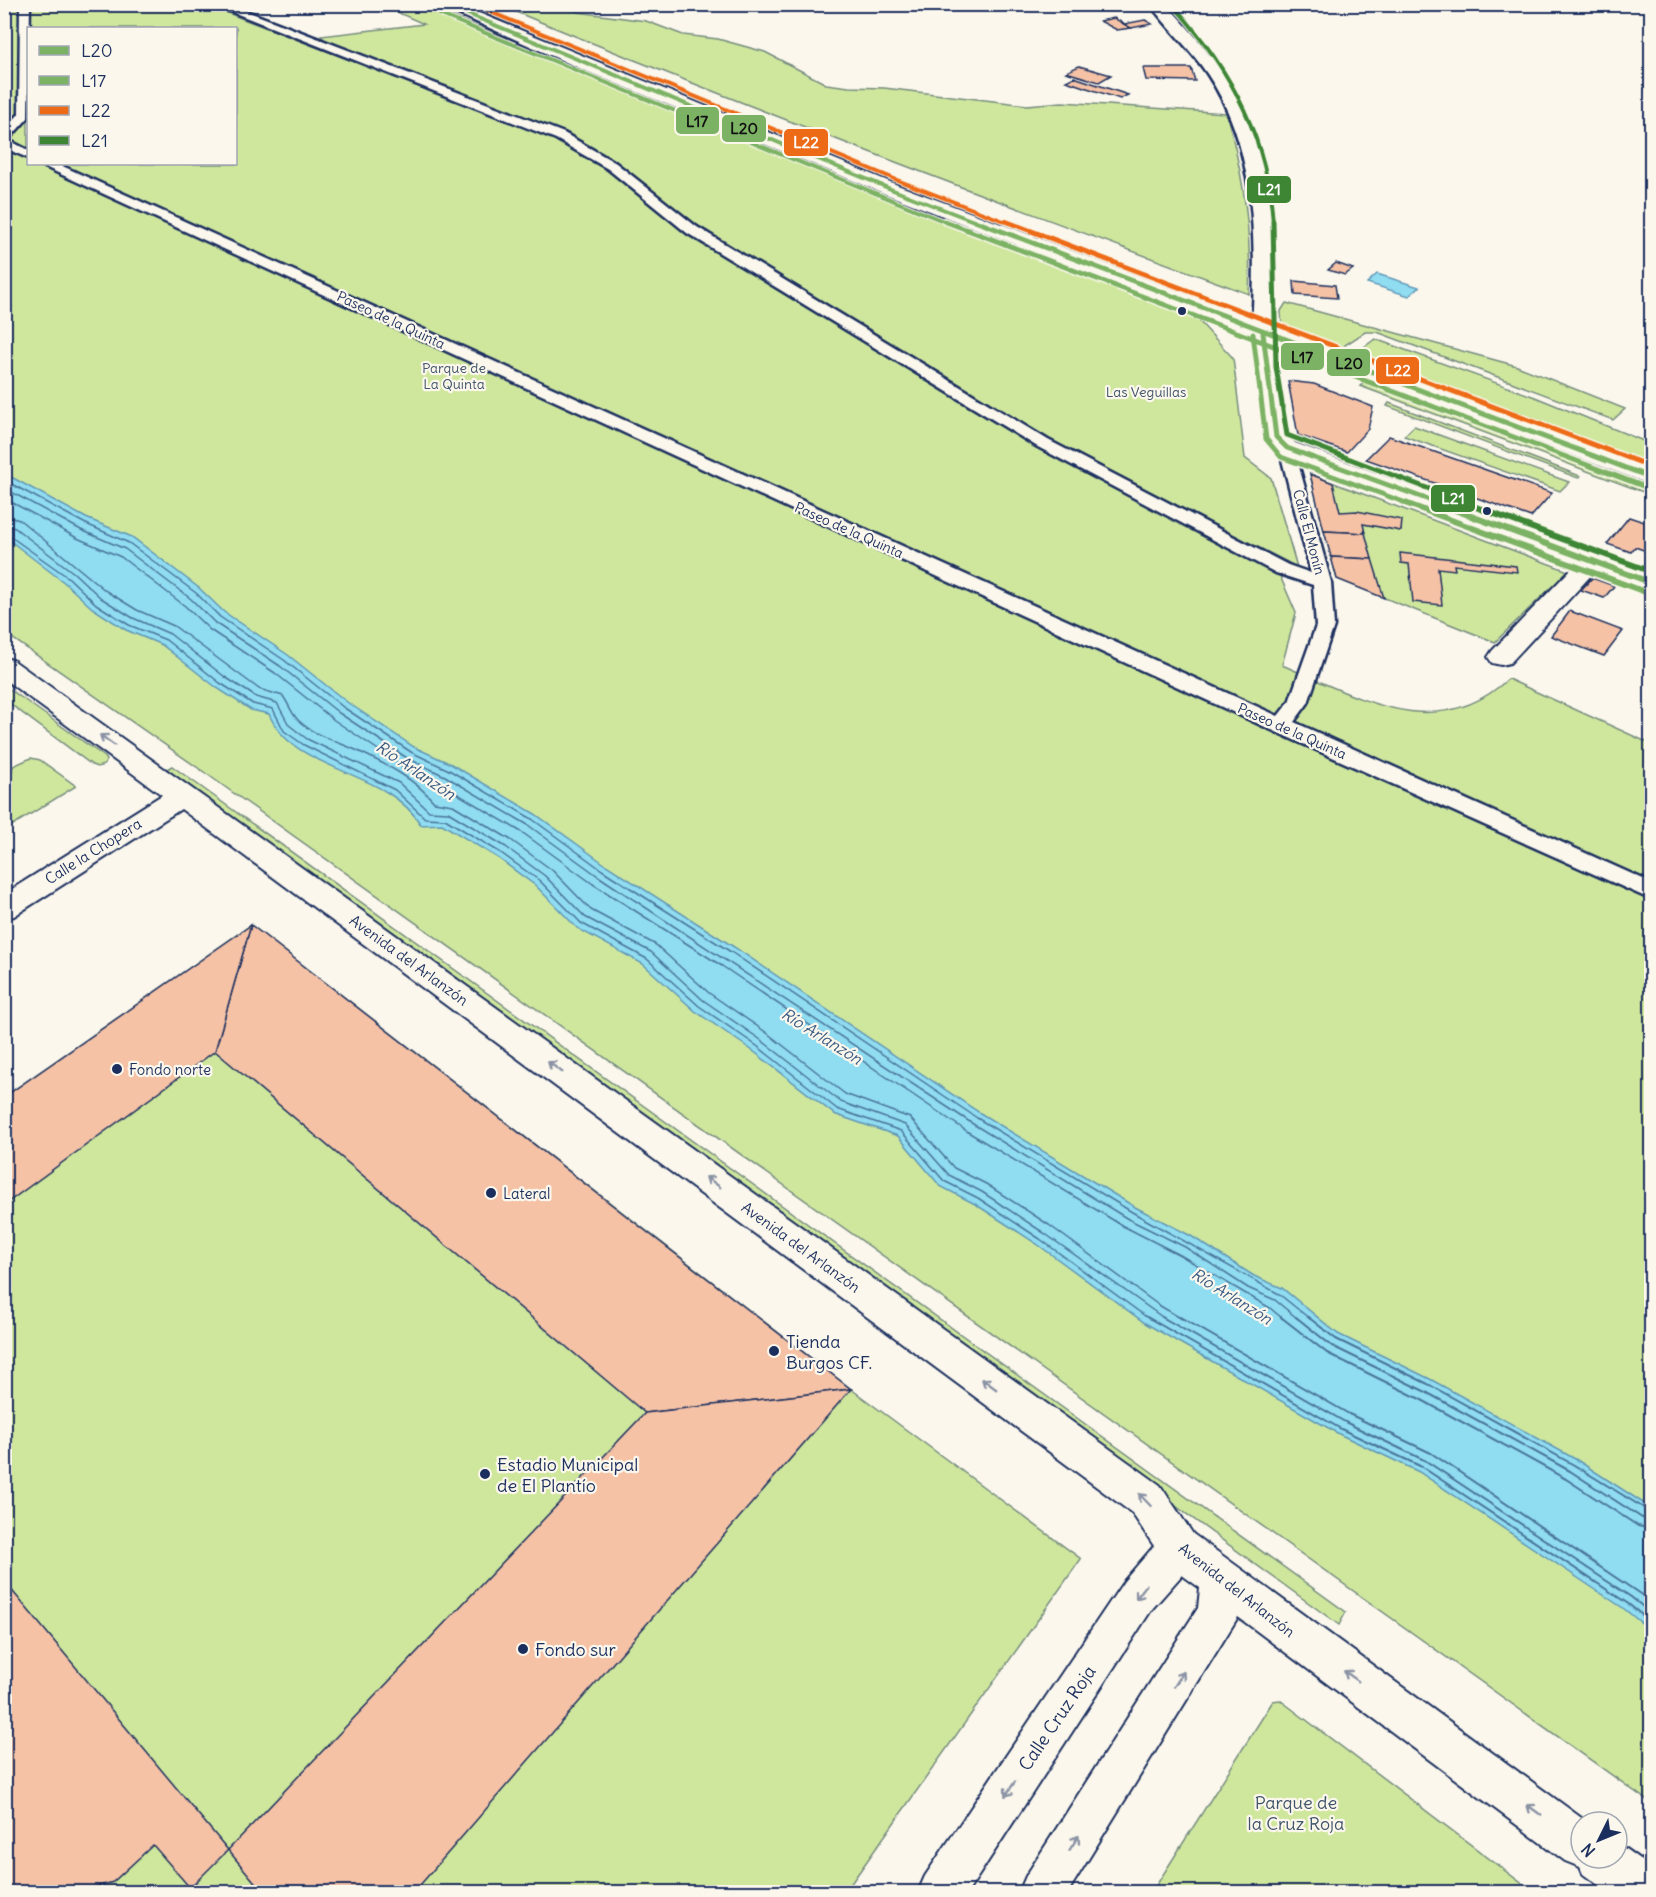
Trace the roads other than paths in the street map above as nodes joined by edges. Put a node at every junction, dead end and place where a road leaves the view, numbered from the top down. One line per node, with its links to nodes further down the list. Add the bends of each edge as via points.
1 (25, 4): 5 (street, via 25,115)
2 (217, 4): 13 (street, via 560,136 612,166 692,230 1042,442 1282,569)
3 (443, 4): 9 (main road, via 710,117)
4 (1157, 4): 9 (main road, via 1215,69 1246,131 1263,228)
5 (4, 138)
6 (4, 143): 7 (street)
7 (27, 154)
8 (51, 165): 17 (street, Paseo de la Quinta)
9 (1263, 333): 10 (street, Calle El Monín, via 1276,437); 11 (main road)
10 (1287, 448): 12 (street); 13 (street, Calle El Monín)
11 (1652, 478)
12 (1592, 561): 14 (street); 15 (street)
13 (1322, 582): 17 (street, Calle El Monín, via 1325,626 1298,703)
14 (1652, 583)
15 (1501, 657)
16 (4, 666): 18 (street, Avenida del Arlanzón, one-way to 16)
17 (1281, 726): 19 (street, Paseo de la Quinta)
18 (182, 795): 20 (street, Calle la Chopera); 21 (street, Avenida del Arlanzón, one-way to 18, via 1146,1499)
19 (1652, 892)
20 (4, 908)
21 (1179, 1548): 22 (street, Avenida del Arlanzón); 25 (street, Calle Cruz Roja, one-way to 25, via 1138,1595)
22 (1221, 1581): 23 (street, Avenida del Arlanzón, one-way to 22); 26 (street, one-way to 22, via 1218,1614)
23 (1569, 1836)
24 (1615, 1870): 27 (street)
25 (941, 1893)
26 (1042, 1893)
27 (1646, 1893)

